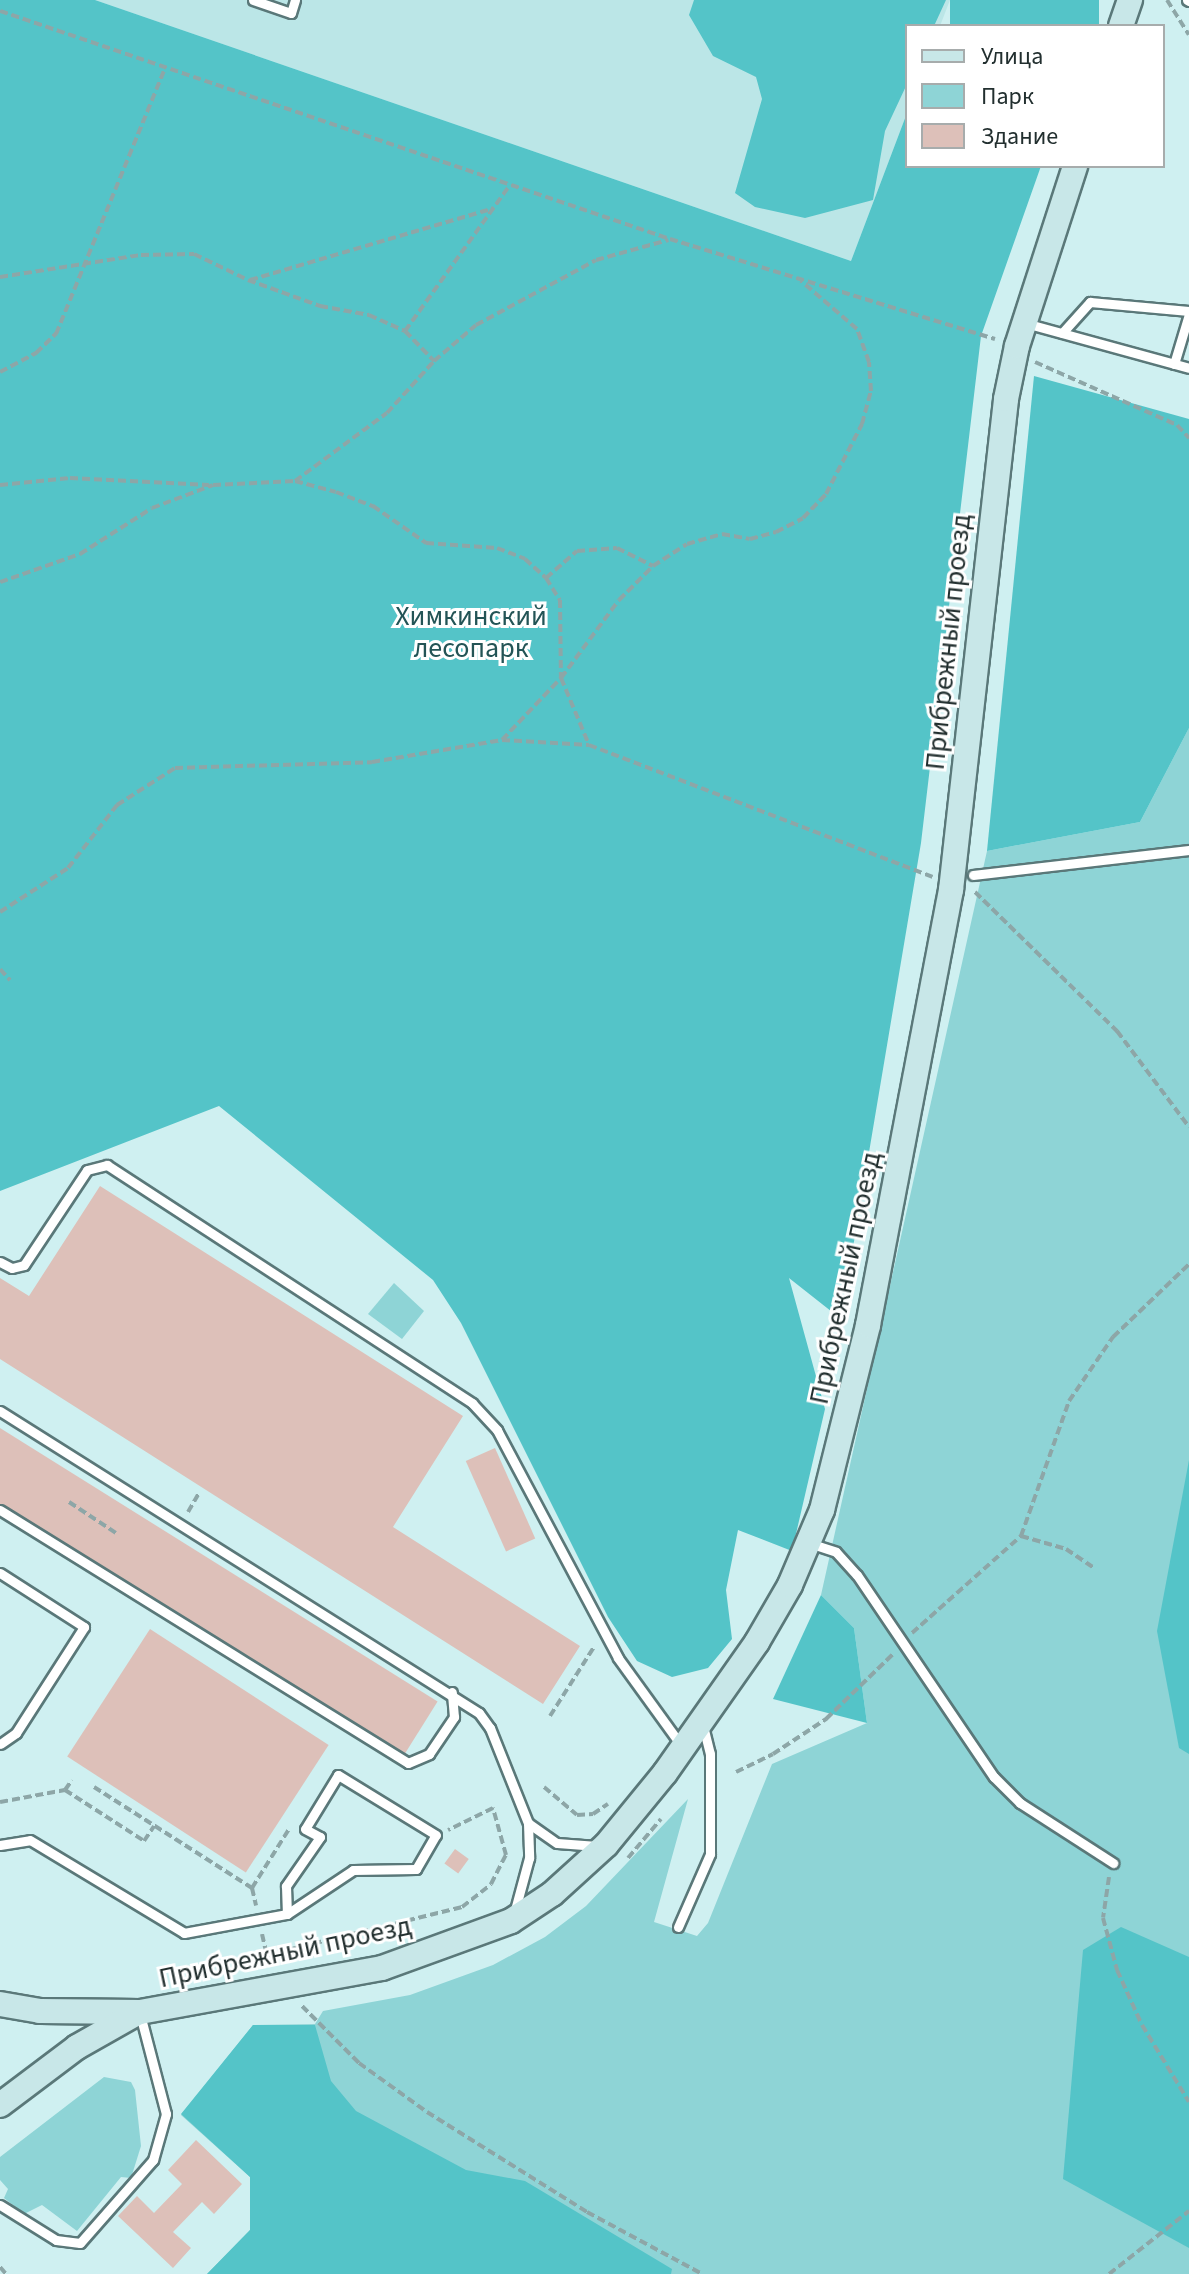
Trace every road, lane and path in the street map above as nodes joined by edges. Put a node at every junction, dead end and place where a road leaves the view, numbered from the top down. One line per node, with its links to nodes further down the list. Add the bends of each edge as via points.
1 (253, 0): 2 (lane, via 291,13)
2 (295, 0)
3 (1130, 0): 6 (street)
4 (1167, 0): 7 (path)
5 (0, 11): 8 (path)
6 (1122, 24)
7 (1189, 35)
8 (165, 68): 10 (path); 13 (path)
9 (1074, 168): 18 (street, Прибрежный проезд)
10 (510, 185): 11 (path); 12 (path)
11 (494, 208): 16 (path); 19 (path)
12 (670, 239): 15 (path); 23 (path, via 596,260 476,325)
13 (87, 265): 14 (path); 16 (path, via 141,255 194,254); 26 (path, via 56,334 36,353)
14 (0, 277)
15 (797, 278): 21 (path, via 1000,340); 31 (path, via 857,329 869,362 871,391 847,461 803,518 750,539 722,534 687,544)
16 (248, 280): 19 (path, via 320,306 369,315)
17 (1189, 312): 20 (lane, via 1090,302); 24 (lane)
18 (1025, 323): 20 (lane); 54 (street, Прибрежный проезд, via 1000,444 951,890 868,1325)
19 (405, 331): 23 (path)
20 (1062, 333): 24 (lane)
21 (997, 352)
22 (1031, 360): 27 (path, via 1177,425)
23 (434, 361): 28 (path, via 387,413)
24 (1174, 364): 25 (lane)
25 (1189, 368)
26 (0, 372)
27 (1189, 438)
28 (295, 481): 30 (path); 32 (path, via 373,506 426,543 497,548 525,559)
29 (0, 485): 30 (path, via 70,478)
30 (213, 485): 33 (path, via 152,508 80,554)
31 (653, 566): 32 (path, via 617,548 577,551); 34 (path, via 619,600)
32 (546, 578): 34 (path, via 560,600)
33 (0, 582)
34 (561, 678): 35 (path); 36 (path)
35 (502, 740): 36 (path); 41 (path, via 372,762 175,768 117,805 68,868)
36 (589, 745): 39 (path)
37 (1189, 850): 38 (lane)
38 (973, 875)
39 (938, 879)
40 (970, 888): 44 (path, via 1117,1031)
41 (0, 912)
42 (0, 969): 43 (path)
43 (10, 980)
44 (1189, 1127)
45 (0, 1262): 57 (lane, via 12,1268 24,1265 87,1170 107,1165 481,1410 497,1430)
46 (1189, 1264): 53 (path, via 1113,1337 1069,1401)
47 (0, 1411): 51 (lane)
48 (199, 1493): 51 (path)
49 (69, 1502): 52 (path)
50 (0, 1510): 59 (lane, via 408,1763 429,1754 454,1717)
51 (181, 1523): 59 (lane)
52 (116, 1533)
53 (1021, 1536): 55 (path, via 1066,1549); 58 (path)
54 (809, 1543): 58 (lane, via 836,1552); 61 (street, Прибрежный проезд, via 757,1642)
55 (1094, 1568)
56 (0, 1573): 62 (lane, via 84,1627 16,1733)
57 (604, 1631): 60 (path); 63 (lane)
58 (903, 1643): 64 (path, via 826,1719); 77 (lane, via 994,1777 1020,1803)
59 (452, 1692): 71 (lane, via 490,1728)
60 (550, 1716)
61 (703, 1722): 63 (street, Прибрежный проезд); 80 (lane, via 710,1754 710,1854)
62 (0, 1744)
63 (683, 1748): 76 (street, Прибрежный проезд)
64 (736, 1772)
65 (72, 1780): 68 (path)
66 (94, 1787): 72 (path)
67 (544, 1787): 70 (path, via 577,1815 593,1814)
68 (65, 1790): 69 (path); 72 (path, via 144,1841)
69 (0, 1802)
70 (610, 1803)
71 (528, 1823): 76 (lane, via 557,1843); 79 (lane, via 529,1858)
72 (154, 1826): 73 (path, via 252,1888)
73 (291, 1827)
74 (436, 1835): 78 (lane, via 416,1869 353,1870); 78 (lane, via 338,1775 305,1829 320,1837 286,1886); 81 (path, via 493,1808 506,1855 480,1895 448,1911)
75 (0, 1845): 78 (lane, via 30,1840 184,1933)
76 (606, 1845): 79 (street, Прибрежный проезд, via 552,1894)
77 (1113, 1863): 85 (path, via 1103,1918 1117,1970 1142,2025)
78 (287, 1914)
79 (511, 1921): 84 (street, Прибрежный проезд, via 382,1968)
80 (678, 1927)
81 (267, 1955)
82 (0, 2004): 84 (street, Прибрежный проезд, via 40,2011)
83 (300, 2005): 91 (path, via 359,2063 427,2112 587,2212)
84 (140, 2012): 86 (street, Прибрежный проезд, via 95,2035); 87 (lane, via 166,2114 153,2160 80,2243 56,2240)
85 (1189, 2102)
86 (0, 2105)
87 (0, 2205)
88 (1189, 2211): 92 (path)
89 (0, 2267): 90 (path)
90 (6, 2274)
91 (702, 2274)
92 (1109, 2274)

